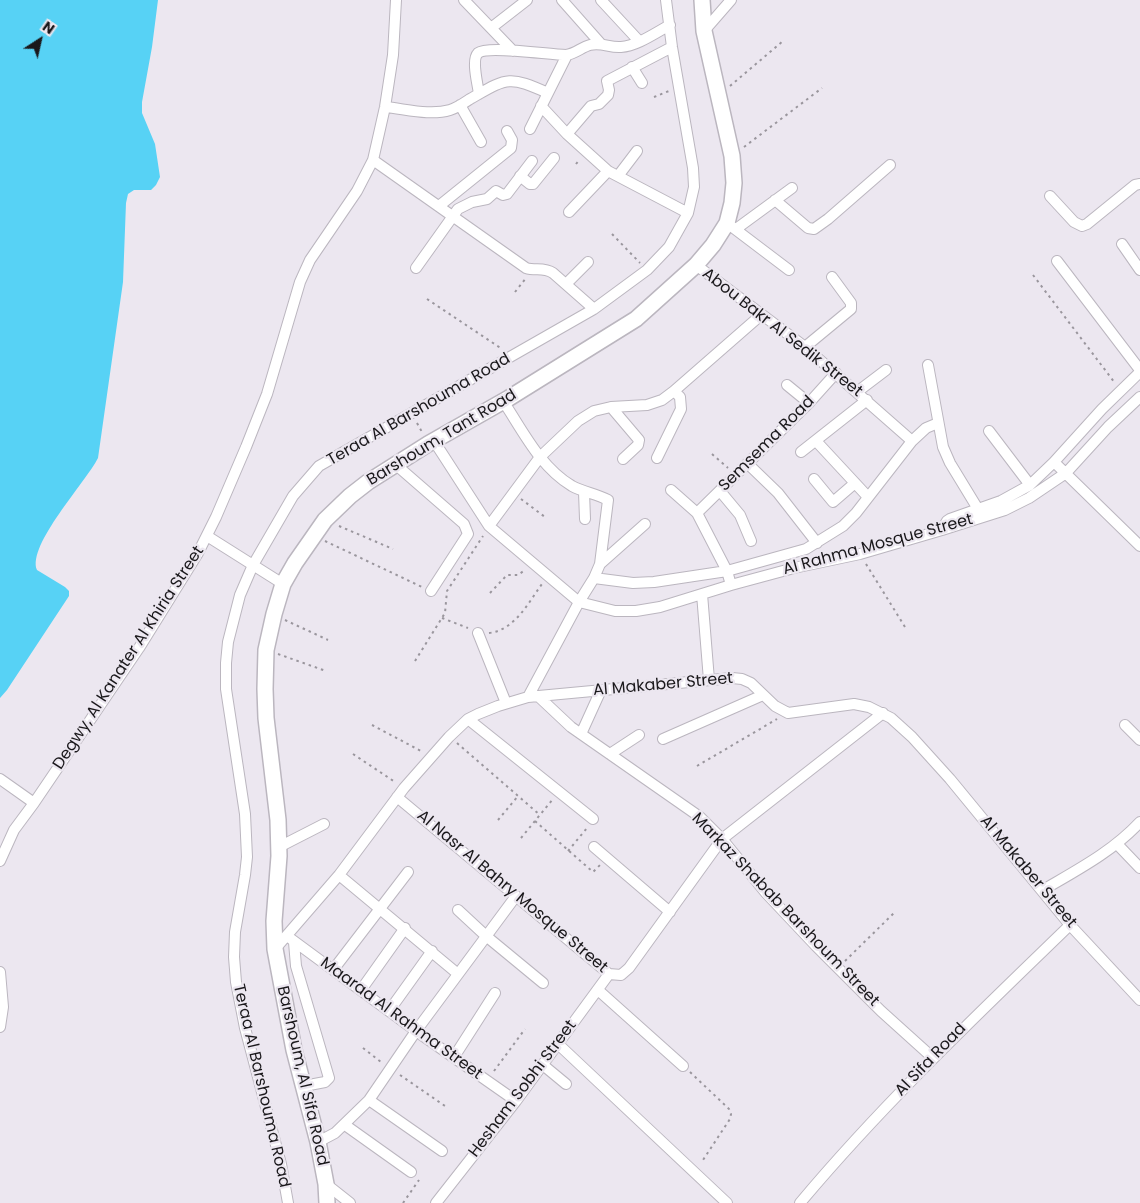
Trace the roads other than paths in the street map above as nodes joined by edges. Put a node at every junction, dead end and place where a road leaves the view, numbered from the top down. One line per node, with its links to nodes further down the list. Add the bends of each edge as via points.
1 (396, 0): 23 (street, Degwy, Al Kanater Al Khiria Street, via 393,55)
2 (464, 0): 10 (street)
3 (527, 0): 10 (street)
4 (562, 0): 13 (street)
5 (601, 0): 12 (street)
6 (666, 0): 9 (street, Teraa Al Barshouma Road)
7 (702, 0): 11 (main road, Barshoum, Tant Road)
8 (731, 0): 11 (street)
9 (670, 25): 12 (street); 14 (street, Teraa Al Barshouma Road)
10 (491, 28): 15 (street)
11 (704, 31): 44 (main road, Barshoum, Tant Road, via 732,156)
12 (639, 41): 13 (street, via 622,47)
13 (602, 44): 16 (street, via 589,45)
14 (672, 47): 17 (street); 42 (street, Teraa Al Barshouma Road, via 693,168 694,187)
15 (513, 51): 16 (street); 20 (street, via 482,51 477,55 474,62)
16 (567, 55): 19 (street)
17 (632, 68): 18 (street); 26 (street, via 606,82 608,95 599,104 591,106)
18 (642, 84)
19 (548, 93): 20 (street, via 516,80 505,81); 22 (street)
20 (479, 94): 21 (street)
21 (460, 105): 23 (street, via 436,113); 27 (street)
22 (541, 106): 24 (street); 26 (street)
23 (385, 107): 30 (street, Degwy, Al Kanater Al Khiria Street)
24 (530, 129)
25 (507, 131): 40 (street, via 512,140 511,148)
26 (566, 134): 33 (street)
27 (481, 142)
28 (637, 151): 35 (street)
29 (554, 158): 34 (street, via 533,184)
30 (373, 160): 40 (street); 96 (street, Degwy, Al Kanater Al Khiria Street, via 357,191 310,260 294,300 266,394)
31 (532, 161): 34 (street)
32 (890, 165): 39 (street, via 814,229 808,228)
33 (608, 171): 35 (street); 41 (street)
34 (520, 176): 43 (street, via 506,194 496,191 487,199 464,204)
35 (618, 176): 42 (street)
36 (1140, 184): 38 (street, via 1082,226 1074,222)
37 (792, 188): 39 (street)
38 (1050, 196)
39 (775, 200): 44 (street)
40 (439, 206): 43 (street)
41 (569, 212)
42 (688, 214): 54 (street, Teraa Al Barshouma Road, via 669,247 647,270)
43 (453, 216): 49 (street); 53 (street, via 526,268 549,271)
44 (732, 226): 48 (main road, Barshoum, Tant Road); 50 (street)
45 (1122, 244): 51 (street)
46 (1057, 261): 59 (street)
47 (588, 262): 53 (street)
48 (696, 265): 55 (street, Abou Bakr Al Sedik Street); 66 (main road, Barshoum, Tant Road, via 636,319)
49 (416, 268)
50 (789, 270)
51 (1140, 270)
52 (832, 277): 56 (street, via 851,304 851,309)
53 (566, 284): 54 (street)
54 (594, 309): 101 (street, Teraa Al Barshouma Road, via 319,466 293,496)
55 (761, 315): 56 (street, Abou Bakr Al Sedik Street); 62 (street)
56 (805, 347): 60 (street, Abou Bakr Al Sedik Street)
57 (928, 365): 69 (street)
58 (886, 370): 63 (street)
59 (1140, 371): 78 (street)
60 (836, 373): 63 (street, Abou Bakr Al Sedik Street); 67 (street, Semsema Road)
61 (787, 385): 67 (street)
62 (674, 391): 68 (street, via 647,405); 76 (street, via 680,397 680,409)
63 (858, 392): 65 (street, Abou Bakr Al Sedik Street)
64 (1140, 397): 81 (street, Al Rahma Mosque Street)
65 (867, 400): 71 (street); 72 (street, Abou Bakr Al Sedik Street)
66 (503, 401): 73 (main road, Barshoum, Tant Road); 75 (street)
67 (809, 403): 80 (street, Semsema Road)
68 (610, 407): 75 (street, via 594,411 578,421); 77 (street, via 638,440 638,446)
69 (938, 423): 72 (street, via 926,428); 90 (street, via 950,463)
70 (989, 431): 84 (street)
71 (816, 441): 74 (street); 83 (street)
72 (912, 441): 88 (street)
73 (431, 443): 79 (main road, Barshoum, Tant Road); 94 (street)
74 (801, 452)
75 (540, 457): 87 (street, via 558,476); 94 (street)
76 (656, 458)
77 (623, 459)
78 (1054, 462): 81 (street); 84 (street)
79 (395, 464): 104 (main road, Barshoum, Tant Road, via 325,520); 106 (street, via 468,530)
80 (748, 464): 86 (street, Semsema Road); 98 (street, via 783,498)
81 (1066, 474): 89 (street, Al Rahma Mosque Street, via 1030,498); 99 (street)
82 (814, 479): 83 (street, via 832,502)
83 (854, 483): 88 (street)
84 (1030, 485): 89 (street)
85 (671, 490): 91 (street)
86 (720, 491): 91 (street, Semsema Road); 97 (street, via 740,515)
87 (584, 492): 92 (street); 100 (street, via 608,499)
88 (868, 497): 98 (street, via 843,526)
89 (1003, 506): 90 (street); 95 (street, Al Rahma Mosque Street)
90 (978, 509): 95 (street, via 950,518)
91 (697, 514): 102 (street)
92 (585, 518)
93 (645, 524): 100 (street)
94 (489, 526): 108 (street)
95 (942, 530): 105 (street, Al Rahma Mosque Street, via 860,554)
96 (208, 536): 101 (street); 125 (street, Degwy, Al Kanater Al Khiria Street, via 139,648)
97 (751, 540)
98 (817, 543): 102 (street, via 806,549)
99 (1140, 546)
100 (600, 564): 103 (street)
101 (253, 565): 104 (street); 174 (street, Teraa Al Barshouma Road, via 240,595 226,662 226,689 245,814 247,857 234,957 245,1028 281,1164)
102 (727, 570): 103 (street, via 654,582); 105 (street)
103 (594, 578): 108 (street)
104 (283, 584): 131 (main road, Barshoum, Tant Road, via 266,650 265,689)
105 (731, 585): 107 (street, Al Rahma Mosque Street)
106 (431, 591)
107 (702, 594): 108 (street, Al Rahma Mosque Street, via 636,611 615,611); 110 (street)
108 (579, 602): 113 (street)
109 (478, 633): 114 (street)
110 (709, 680): 111 (street, Al Makaber Street); 112 (street, Al Makaber Street, via 742,679)
111 (601, 690): 113 (street, Al Makaber Street); 118 (street)
112 (763, 695): 115 (street, Al Makaber Street, via 788,713 854,704); 120 (street)
113 (533, 696): 114 (street, Al Makaber Street); 118 (street, Markaz Shabab Barshoum Street)
114 (506, 703): 116 (street, Al Makaber Street)
115 (883, 713): 129 (street); 137 (street, Al Makaber Street, via 912,737 950,779)
116 (468, 719): 124 (street, Al Makaber Street); 126 (street)
117 (1125, 725): 121 (street)
118 (581, 734): 122 (street, Markaz Shabab Barshoum Street)
119 (638, 735): 122 (street)
120 (663, 739)
121 (1140, 740)
122 (610, 754): 129 (street, Markaz Shabab Barshoum Street, via 700,817)
123 (0, 779): 125 (street)
124 (397, 797): 136 (street, Al Makaber Street); 138 (street, Al Nasr Al Bahry Mosque Street)
125 (34, 803): 133 (street, Degwy, Al Kanater Al Khiria Street, via 14,830)
126 (593, 820)
127 (1140, 822): 130 (street)
128 (324, 824): 131 (street)
129 (722, 839): 141 (street); 162 (street, Markaz Shabab Barshoum Street, via 766,894)
130 (1117, 844): 134 (street); 137 (street)
131 (279, 847): 146 (main road, Barshoum, Tant Road)
132 (594, 847): 141 (street)
133 (0, 861)
134 (1140, 868)
135 (408, 872): 139 (street)
136 (339, 875): 139 (street); 145 (street, Al Makaber Street)
137 (1043, 890): 142 (street, Al Makaber Street)
138 (516, 896): 144 (street); 151 (street, Al Nasr Al Bahry Mosque Street)
139 (380, 907): 143 (street); 148 (street)
140 (458, 910): 144 (street)
141 (670, 912): 151 (street, Al Nasr Al Bahry Mosque Street, via 629,968 621,975)
142 (1070, 924): 156 (street, Al Makaber Street); 162 (street, Al Sifa Road)
143 (405, 928): 147 (street); 153 (street)
144 (486, 936): 150 (street); 152 (street)
145 (290, 939): 146 (street, Al Makaber Street); 148 (street, Maarad Al Rahma Street); 166 (street, via 329,1078 325,1082)
146 (275, 949): 166 (main road, Barshoum, Al Sifa Road)
147 (432, 951): 150 (street); 157 (street)
148 (333, 970): 153 (street, Maarad Al Rahma Street)
149 (0, 972): 158 (street, via 3,1007)
150 (458, 974): 159 (street)
151 (609, 974): 154 (street, Hesham Sobhi Street)
152 (543, 983)
153 (361, 990): 157 (street, Maarad Al Rahma Street)
154 (598, 990): 160 (street, Hesham Sobhi Street); 164 (street)
155 (495, 993): 161 (street)
156 (1140, 999)
157 (390, 1011): 159 (street, Maarad Al Rahma Street)
158 (0, 1027)
159 (416, 1031): 161 (street, Maarad Al Rahma Street); 167 (street)
160 (558, 1044): 163 (street, Hesham Sobhi Street); 178 (street)
161 (454, 1057): 168 (street, Maarad Al Rahma Street)
162 (932, 1057): 179 (street, Al Sifa Road)
163 (543, 1065): 165 (street); 168 (street, Hesham Sobhi Street)
164 (682, 1066)
165 (566, 1084)
166 (304, 1086): 170 (main road, Barshoum, Al Sifa Road)
167 (369, 1100): 169 (street); 171 (street)
168 (516, 1102): 177 (street, Hesham Sobhi Street)
169 (345, 1125): 170 (street); 172 (street)
170 (318, 1142): 173 (main road, Barshoum, Al Sifa Road)
171 (442, 1151)
172 (411, 1172)
173 (326, 1184): 175 (main road, Barshoum, Al Sifa Road); 176 (street)
174 (288, 1203)
175 (327, 1203)
176 (350, 1203)
177 (436, 1203)
178 (727, 1203)
179 (800, 1203)

